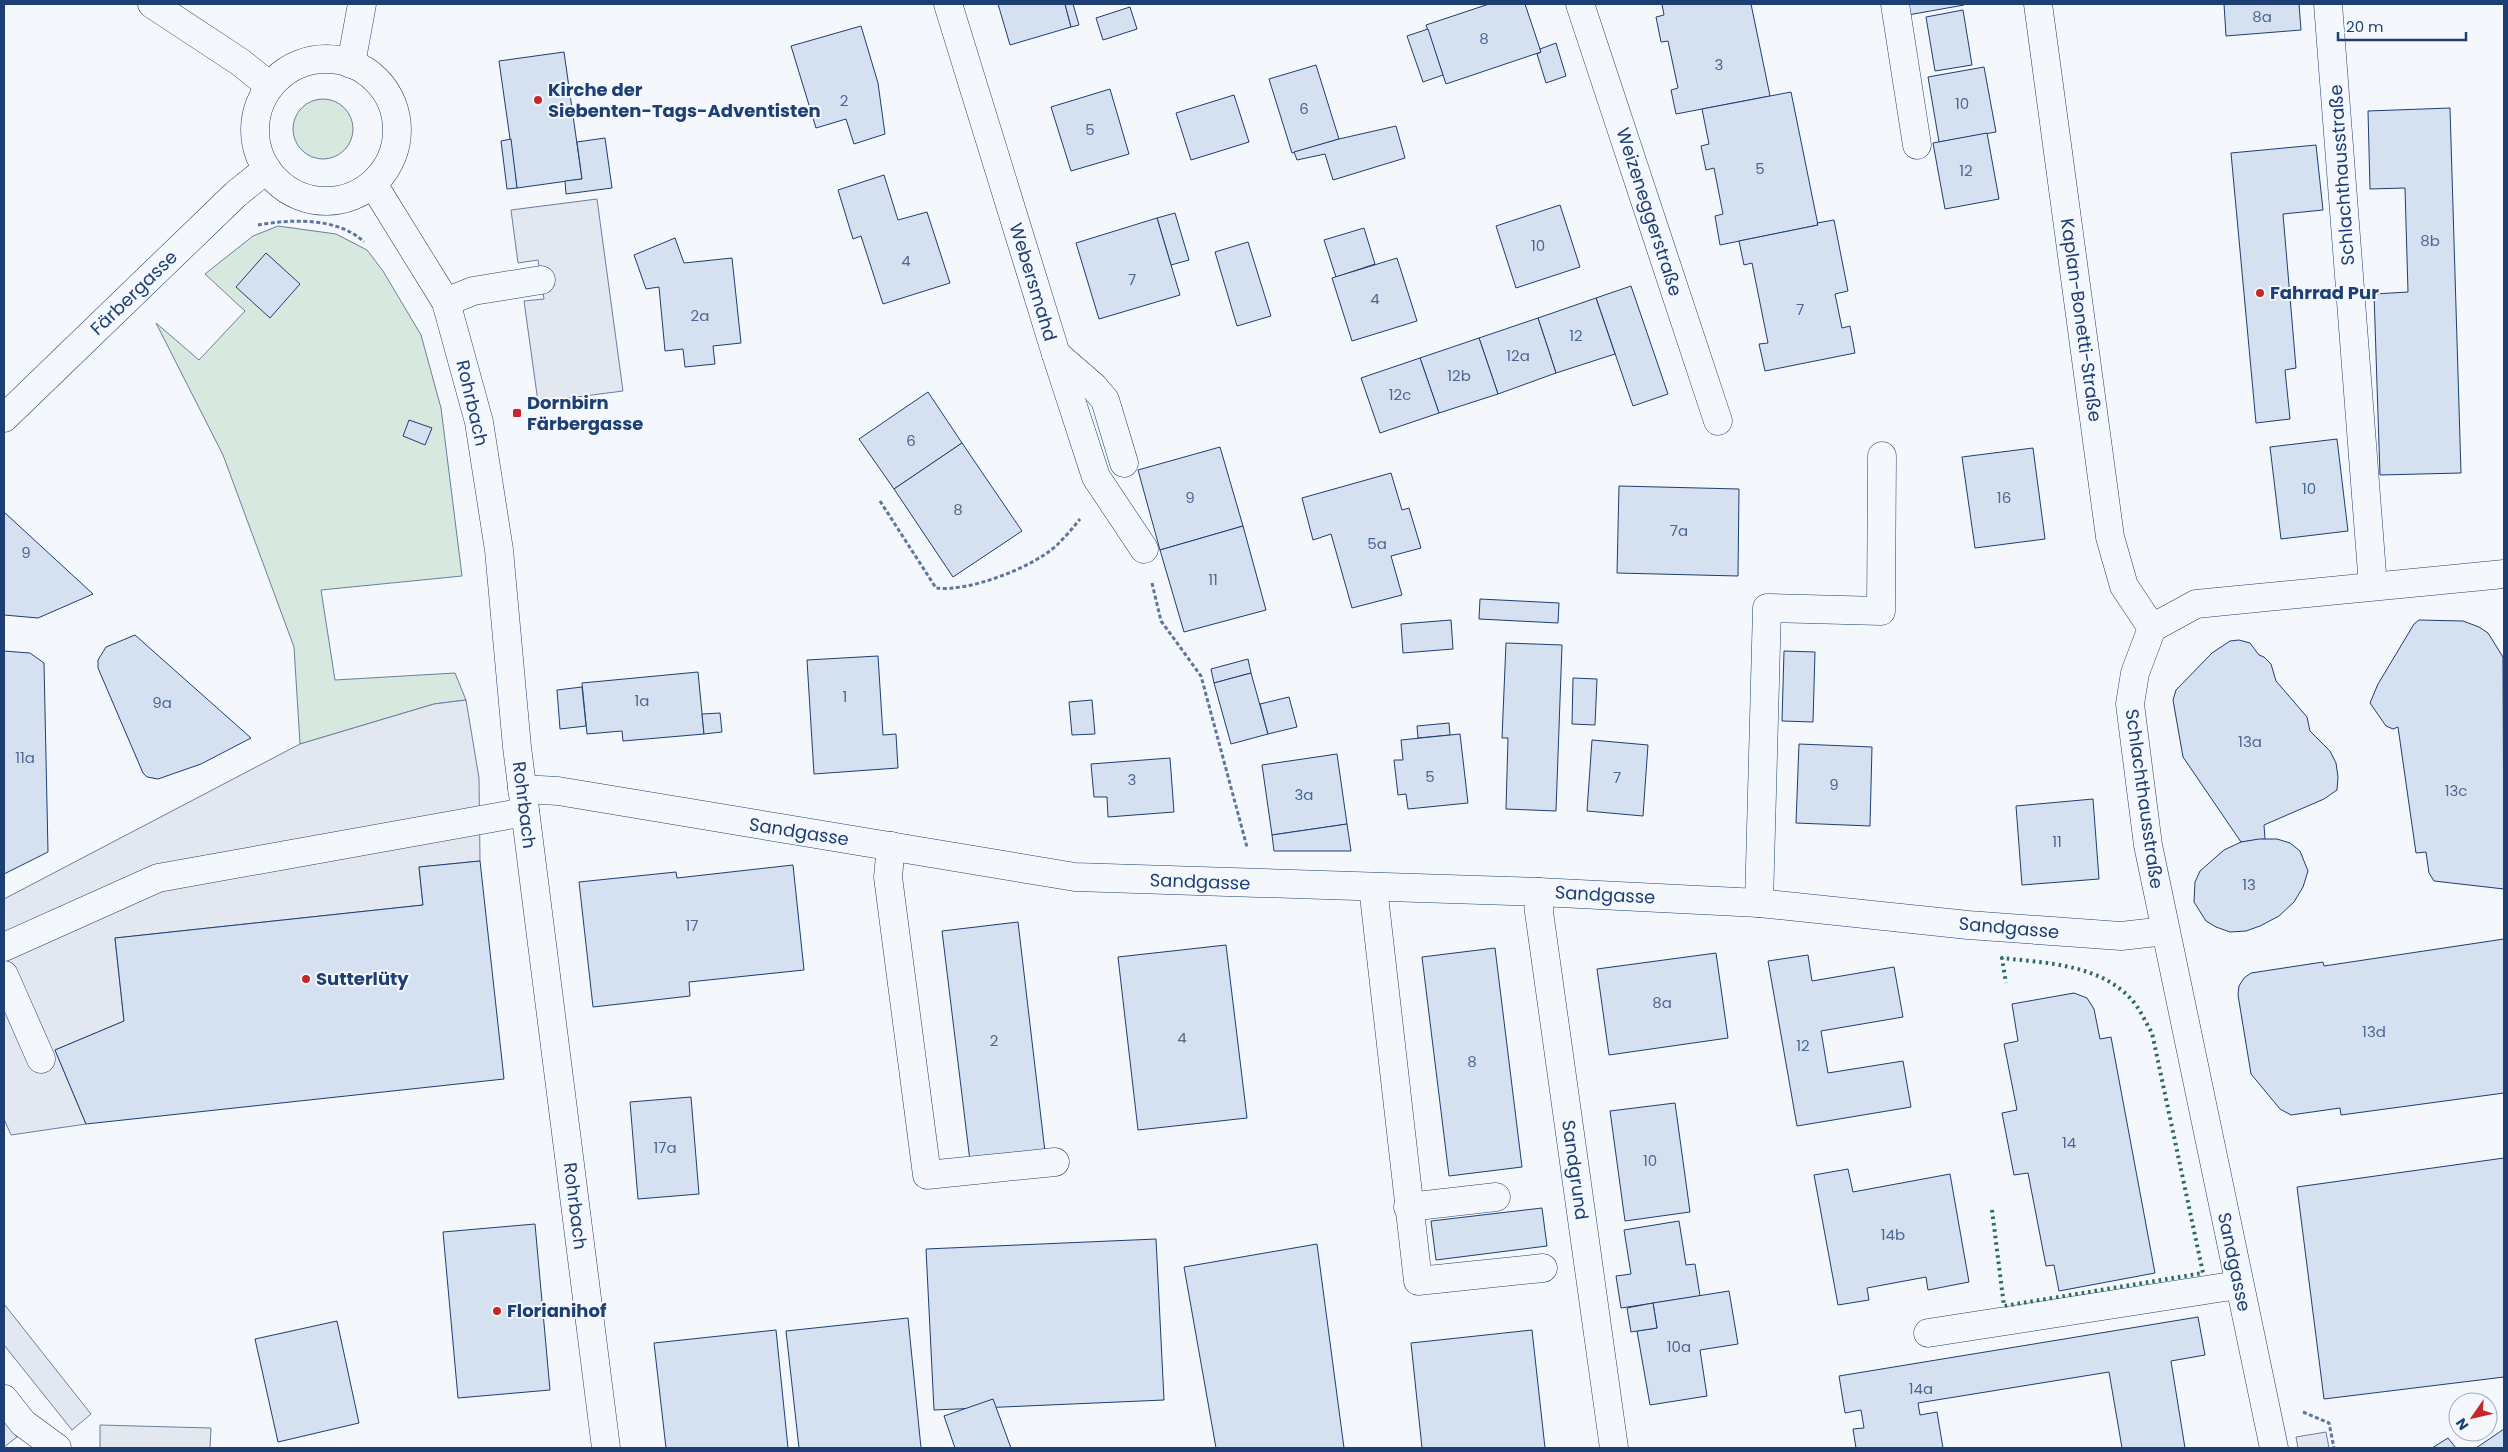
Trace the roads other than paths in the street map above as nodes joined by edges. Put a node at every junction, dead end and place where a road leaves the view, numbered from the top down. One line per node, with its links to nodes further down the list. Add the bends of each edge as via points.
1 (152, 4): 9 (street, via 240,62)
2 (362, 4): 8 (street)
3 (948, 4): 15 (street, Webersmahd)
4 (1580, 4): 17 (street, Weizeneggerstraße)
5 (1895, 4): 10 (street)
6 (2038, 4): 23 (street, Kaplan-Bonetti-Straße, via 2110,537 2124,586)
7 (2328, 4): 22 (street, Schlachthausstraße)
8 (351, 64): 9 (street, via 329,59 307,61 287,70); 12 (street, via 372,75 396,114 397,138 391,160)
9 (270, 86): 11 (street, via 260,105 255,127 257,149)
10 (1917, 145)
11 (267, 169): 12 (street, via 281,185 299,196 320,201 341,200); 16 (street, Färbergasse, via 236,194)
12 (373, 184): 14 (street, Rohrbach)
13 (541, 280): 14 (street, via 473,291)
14 (446, 302): 24 (street, Rohrbach, via 479,422 499,550)
15 (1056, 354): 19 (street, via 1105,400); 20 (street, Webersmahd, via 1096,477)
16 (4, 418)
17 (1718, 420)
18 (1882, 456): 28 (street, via 1881,610 1767,608)
19 (1124, 463)
20 (1144, 548)
21 (2504, 574): 22 (street)
22 (2373, 586): 23 (street, via 2196,604)
23 (2152, 628): 29 (street, Schlachthausstraße, via 2135,673 2130,704 2148,846)
24 (524, 800): 25 (street, Sandgasse, via 558,791); 30 (street, Sandgasse, via 158,878); 41 (street, Rohrbach)
25 (891, 846): 26 (street, Sandgasse, via 1075,877); 33 (street, via 888,876 927,1176)
26 (1373, 887): 27 (street, Sandgasse); 35 (street)
27 (1539, 892): 28 (street, Sandgasse); 42 (street, Sandgrund)
28 (1759, 903): 29 (street, Sandgasse, via 1968,925 2121,936)
29 (2165, 931): 37 (street, Sandgasse)
30 (4, 947)
31 (4, 975): 32 (street)
32 (41, 1059)
33 (1054, 1162)
34 (1496, 1198): 35 (street)
35 (1408, 1207): 36 (street, via 1418,1281)
36 (1543, 1268)
37 (2238, 1285): 38 (street); 43 (street, Sandgasse)
38 (1928, 1333)
39 (4, 1399): 40 (street, via 23,1423)
40 (57, 1448)
41 (606, 1448)
42 (1614, 1448)
43 (2274, 1448)

